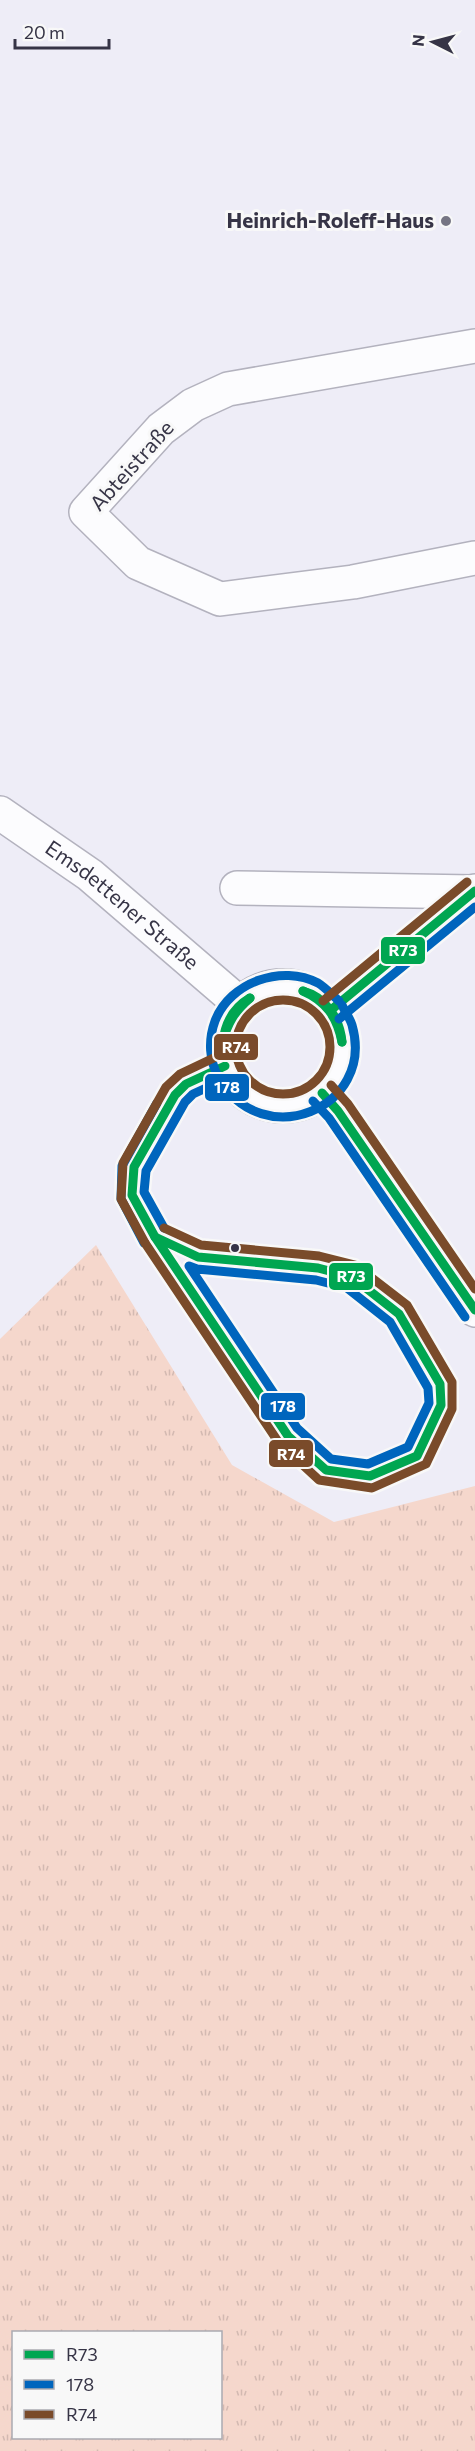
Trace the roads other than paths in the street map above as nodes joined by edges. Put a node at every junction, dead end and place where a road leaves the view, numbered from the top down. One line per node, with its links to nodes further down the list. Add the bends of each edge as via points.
1 (475, 346): 2 (street, Abteistraße, via 228,389 193,405 161,429 86,512 138,563 220,599 353,582)
2 (475, 558)
3 (0, 813): 6 (street, Emsdettener Straße, via 90,875)
4 (237, 888): 5 (street)
5 (474, 892): 7 (street)
6 (240, 1004): 7 (street, via 262,990 288,986 312,993); 8 (street, via 228,1022 222,1043 225,1066 236,1085 255,1100 278,1107 301,1104)
7 (331, 1010): 8 (street, via 341,1031 343,1053 336,1075)
8 (322, 1093): 9 (street, via 338,1110)
9 (475, 1310)

